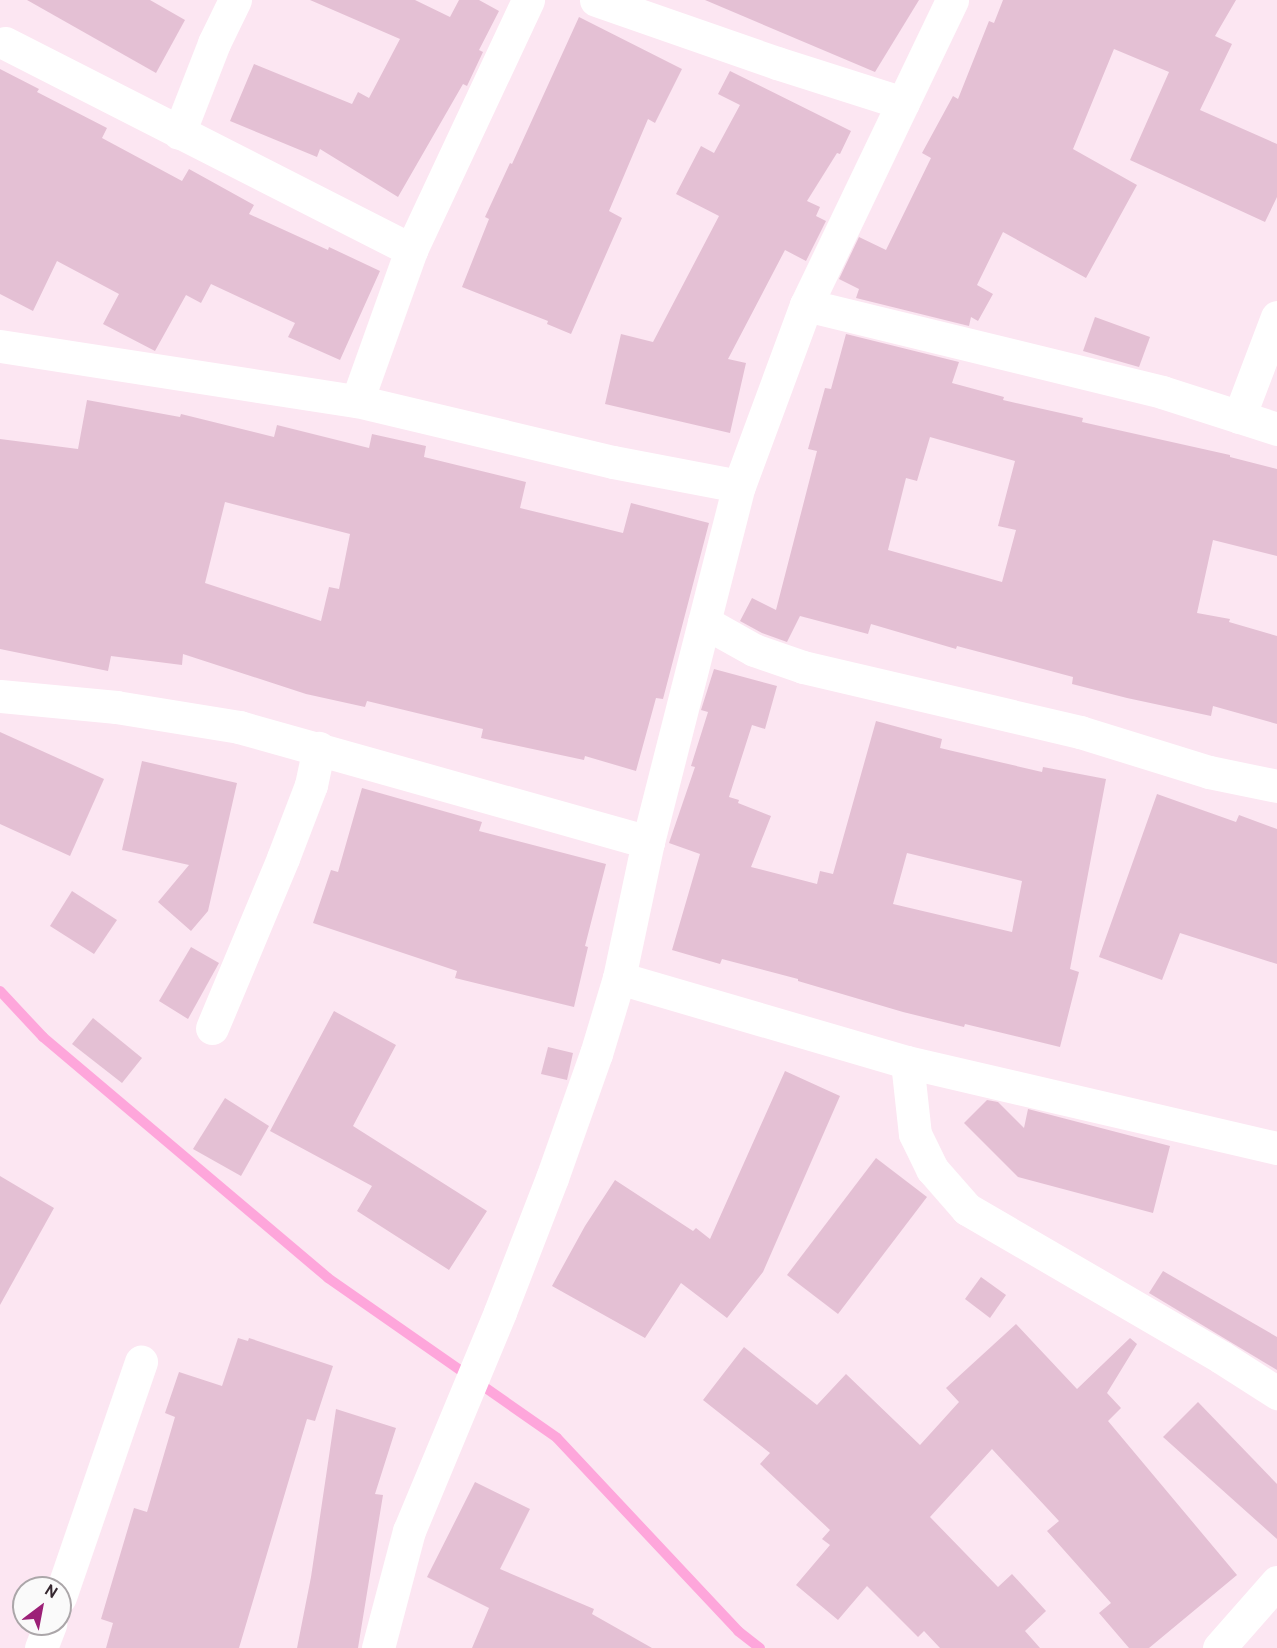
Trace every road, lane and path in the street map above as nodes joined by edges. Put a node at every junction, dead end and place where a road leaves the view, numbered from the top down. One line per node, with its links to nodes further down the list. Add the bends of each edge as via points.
1 (235, 0): 7 (street)
2 (528, 0): 8 (street)
3 (596, 0): 6 (street)
4 (951, 0): 6 (street)
5 (5, 43): 7 (street)
6 (903, 103): 9 (street)
7 (179, 134): 8 (street)
8 (411, 250): 12 (street)
9 (806, 306): 13 (street, via 1162,392); 15 (street)
10 (1277, 317): 13 (street)
11 (0, 346): 12 (street)
12 (357, 401): 15 (street, via 612,462)
13 (1239, 417): 14 (street)
14 (1277, 429)
15 (739, 486): 16 (street)
16 (704, 622): 19 (street, via 754,650 803,667 1080,732 1209,772); 20 (street)
17 (0, 696): 18 (street, via 116,707 239,728)
18 (319, 748): 20 (street); 22 (street, via 311,785)
19 (1277, 786)
20 (648, 842): 21 (street)
21 (619, 978): 23 (street); 29 (street, via 556,1167 409,1531)
22 (212, 1028)
23 (907, 1062): 24 (street); 26 (street, via 915,1134 932,1169 967,1209)
24 (1277, 1148)
25 (141, 1362): 27 (street)
26 (1277, 1393)
27 (67, 1576)
28 (1277, 1582): 30 (street)
29 (378, 1648)
30 (1220, 1648)

